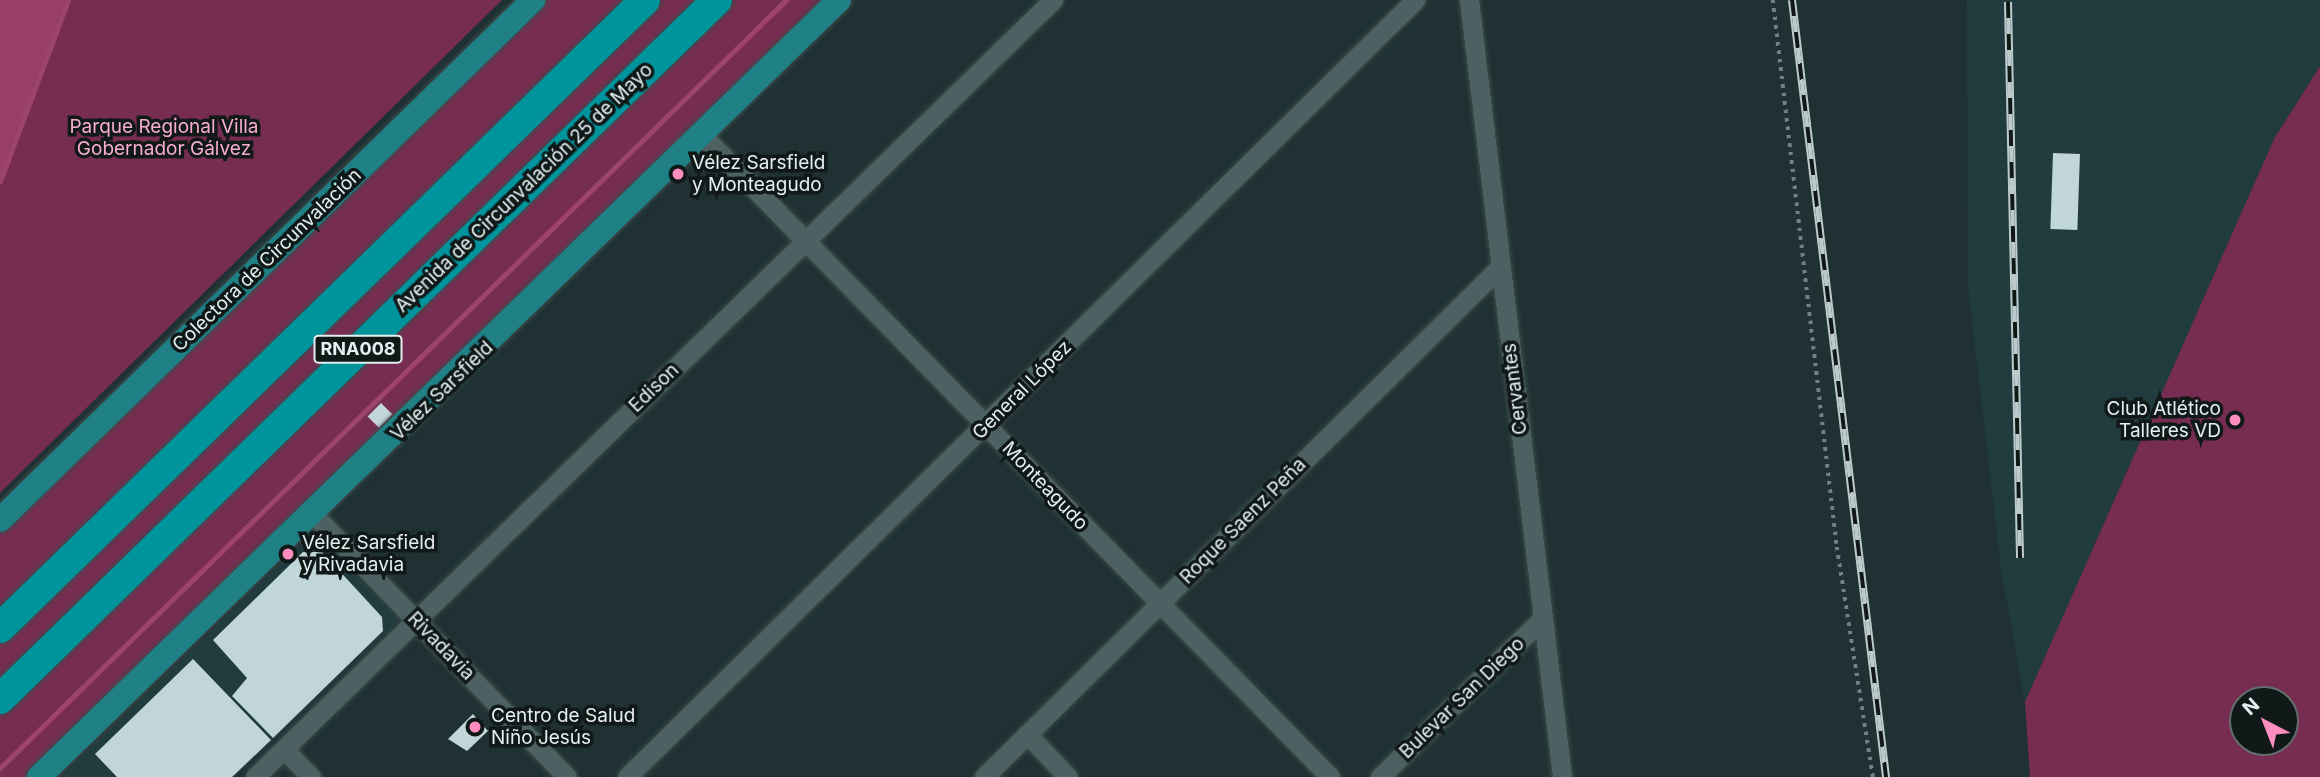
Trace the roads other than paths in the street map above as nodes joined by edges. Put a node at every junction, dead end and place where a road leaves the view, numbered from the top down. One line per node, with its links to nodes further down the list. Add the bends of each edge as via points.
1 (533, 0): 13 (main road, Colectora de Circunvalación)
2 (645, 0): 17 (highway, RNA008)
3 (717, 0): 18 (highway, Avenida de Circunvalación 25 de Mayo / RNA008)
4 (839, 0): 8 (main road, Vélez Sarsfield)
5 (1053, 0): 9 (street, Edison)
6 (1415, 0): 11 (street, General López)
7 (1469, 0): 10 (street, Cervantes)
8 (702, 135): 9 (street, Monteagudo); 12 (main road, Vélez Sarsfield)
9 (805, 240): 11 (street, Monteagudo); 16 (street, Edison)
10 (1501, 266): 14 (street, Roque Saenz Peña); 15 (street, Cervantes)
11 (986, 425): 14 (street, Monteagudo); 25 (street, General López)
12 (314, 516): 16 (street, Rivadavia); 21 (main road, Vélez Sarsfield)
13 (0, 520)
14 (1160, 603): 19 (street, Roque Saenz Peña); 28 (street, Monteagudo)
15 (1543, 618): 29 (street, Bulevar San Diego); 30 (street, Cervantes)
16 (416, 621): 20 (street, Edison); 24 (street, Rivadavia)
17 (0, 628)
18 (0, 699)
19 (1027, 734): 26 (street, Roque Saenz Peña); 27 (street)
20 (284, 749): 22 (street, Edison); 23 (street)
21 (39, 777)
22 (255, 777)
23 (311, 777)
24 (567, 777)
25 (627, 777)
26 (984, 777)
27 (1068, 777)
28 (1330, 777)
29 (1380, 777)
30 (1562, 777)

